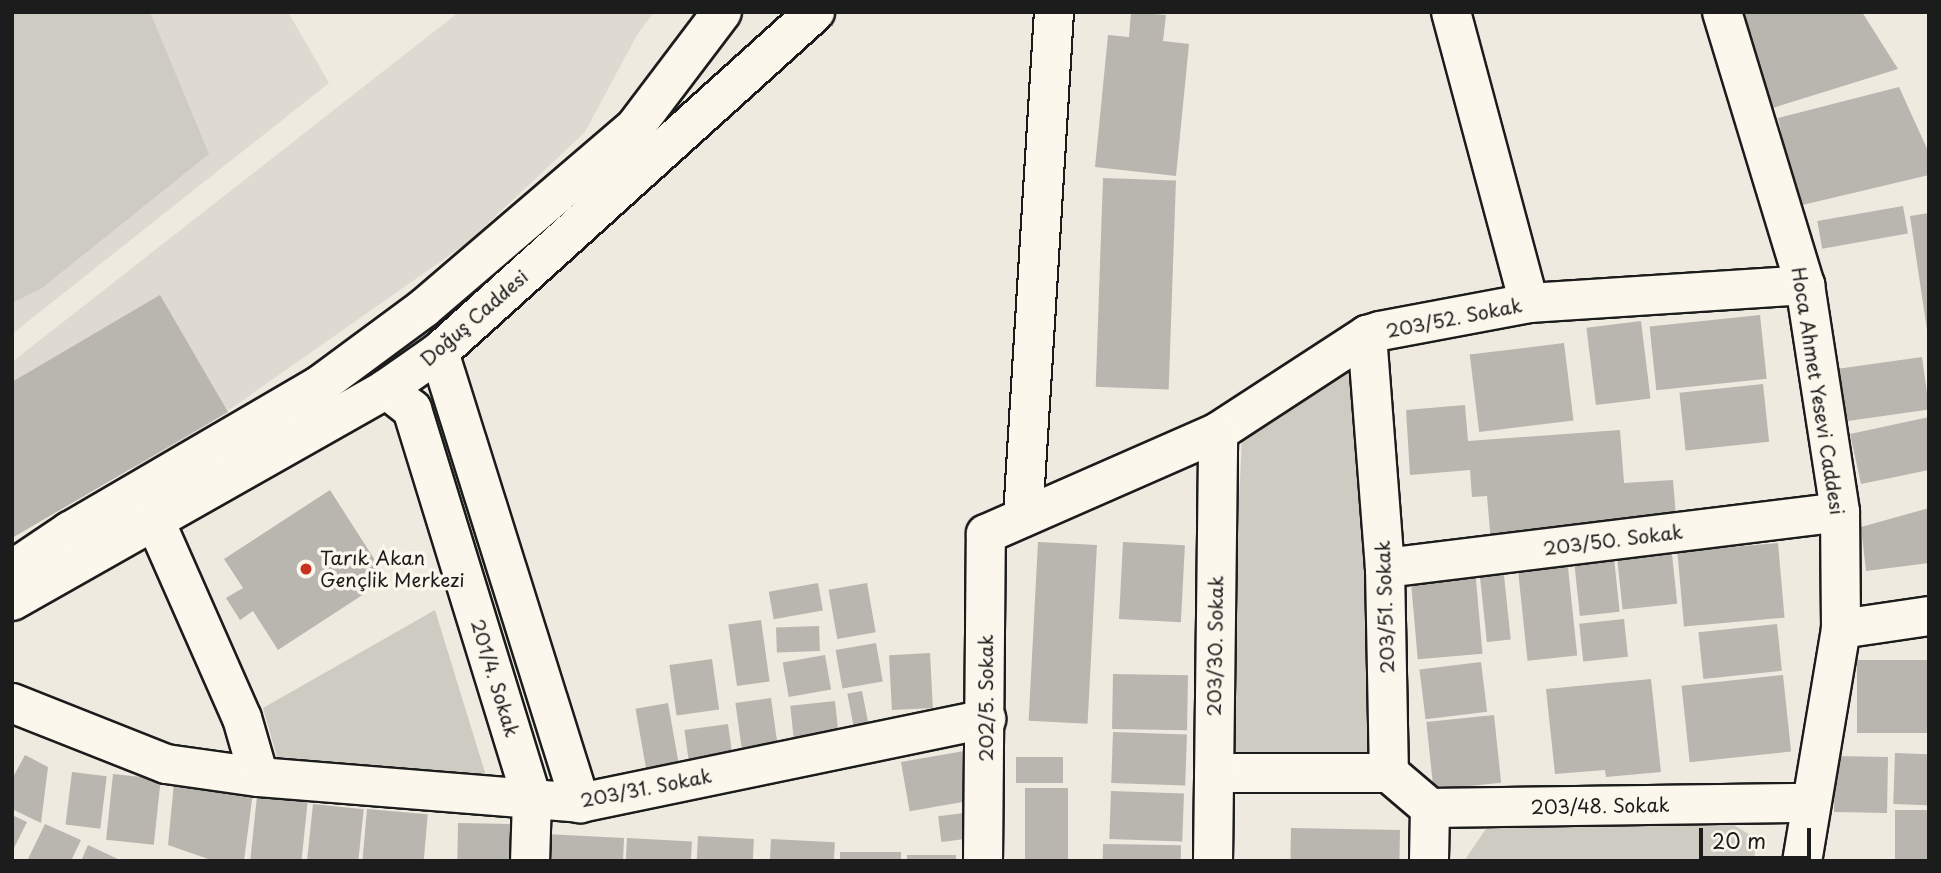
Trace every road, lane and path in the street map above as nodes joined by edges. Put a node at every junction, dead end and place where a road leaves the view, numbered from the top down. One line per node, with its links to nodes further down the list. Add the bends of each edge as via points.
1 (722, 12): 17 (street, Doğuş Caddesi, via 635,127 424,308 320,385 70,531)
2 (815, 12): 9 (street, Doğuş Caddesi)
3 (1054, 12): 13 (street)
4 (1451, 12): 7 (street)
5 (1722, 12): 6 (street, Hoca Ahmet Yesevi Caddesi)
6 (1805, 285): 7 (street, 203/52. Sokak); 12 (street, Hoca Ahmet Yesevi Caddesi)
7 (1529, 303): 8 (street, 203/52. Sokak)
8 (1367, 335): 11 (street, 203/52. Sokak); 16 (street, 203/51. Sokak)
9 (439, 352): 10 (street, Doğuş Caddesi); 27 (street)
10 (386, 389): 14 (street, Doğuş Caddesi); 26 (street, 201/4. Sokak, via 412,409)
11 (1218, 432): 13 (street, 203/52. Sokak); 23 (street, 203/30. Sokak)
12 (1840, 512): 16 (street, 203/50. Sokak); 20 (street, Hoca Ahmet Yesevi Caddesi)
13 (1023, 517): 15 (street, 203/52. Sokak)
14 (155, 521): 18 (street, Doğuş Caddesi); 25 (street, via 242,718)
15 (986, 534): 22 (street, 202/5. Sokak)
16 (1385, 568): 24 (street, 203/51. Sokak)
17 (12, 570)
18 (12, 601)
19 (1929, 616): 20 (street)
20 (1841, 629): 28 (street, Hoca Ahmet Yesevi Caddesi)
21 (12, 702): 25 (street, 203/31. Sokak, via 166,764)
22 (986, 719): 27 (street, 203/31. Sokak); 31 (street, 202/5. Sokak)
23 (1214, 773): 24 (street); 32 (street, 203/30. Sokak)
24 (1389, 773): 29 (street)
25 (260, 777): 26 (street, 203/31. Sokak)
26 (532, 799): 27 (street, 203/31. Sokak); 30 (street, 201/4. Sokak)
27 (580, 803)
28 (1811, 803): 29 (street, 203/48. Sokak); 34 (street, Hoca Ahmet Yesevi Caddesi)
29 (1430, 808): 33 (street)
30 (530, 861)
31 (983, 861)
32 (1213, 861)
33 (1429, 861)
34 (1802, 861)

